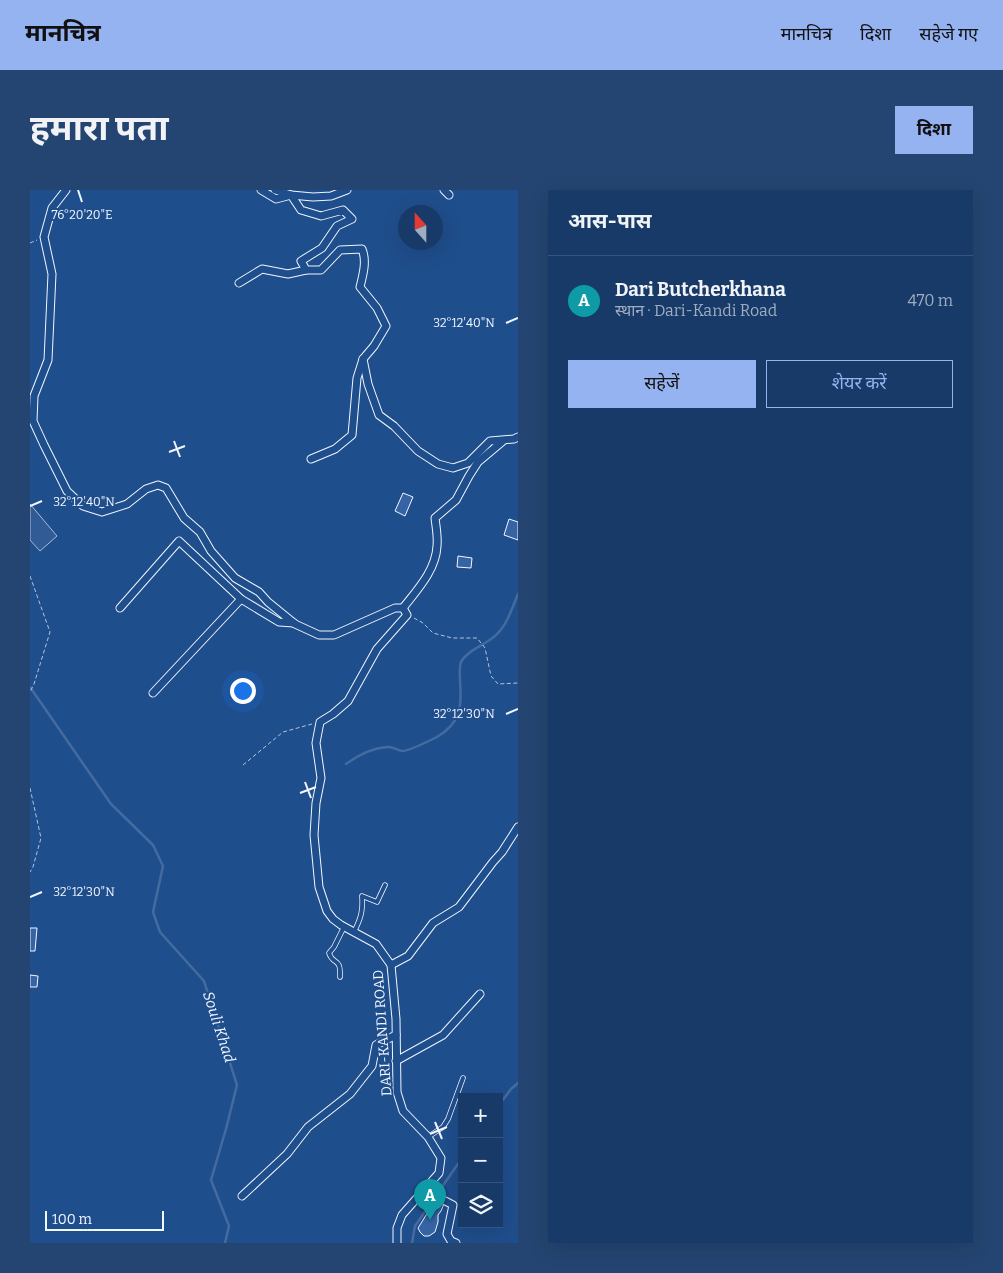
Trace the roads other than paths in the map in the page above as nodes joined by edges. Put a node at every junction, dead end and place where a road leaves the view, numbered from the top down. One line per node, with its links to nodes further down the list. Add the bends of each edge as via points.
1 (66, 190): 15 (street, via 52,208 44,237 52,274 48,360 34,396 33,421 67,491 83,506 102,512 127,504 158,485 166,488 184,518 200,532 235,578 259,592)
2 (261, 190): 5 (street, via 276,200)
3 (275, 190): 5 (street)
4 (347, 190): 5 (street, via 332,196)
5 (291, 195): 6 (street, via 301,210 321,216 344,210 352,219 337,226 322,248 301,261)
6 (306, 270): 7 (street, via 288,274 262,269); 8 (street, via 321,270 340,250 362,249 364,263 360,287 386,326)
7 (239, 282)
8 (363, 359): 10 (street, via 379,415 438,464 454,468 468,463 490,442); 11 (street, via 357,378 352,435 335,449)
9 (518, 437): 10 (street)
10 (504, 440): 14 (street, via 478,462 456,500 435,518 437,547 434,563)
11 (311, 459)
12 (241, 599): 13 (street, via 179,541); 15 (street, via 279,622); 16 (street)
13 (120, 608)
14 (403, 608): 15 (street, via 395,608 334,635 319,635); 19 (street, DARI-KANDI ROAD, via 407,615 377,649 348,701 320,722 316,743 320,778 314,835 320,887 327,911)
15 (295, 624)
16 (153, 693)
17 (518, 827): 21 (street, via 459,907 433,923 408,956)
18 (385, 885): 20 (lane, via 377,902 362,896 361,918)
19 (344, 926): 20 (street, DARI-KANDI ROAD); 22 (lane, via 329,953 340,966)
20 (354, 932): 21 (street, DARI-KANDI ROAD, via 376,944)
21 (392, 965): 24 (street, DARI-KANDI ROAD)
22 (340, 977)
23 (480, 994): 25 (street, via 443,1035)
24 (396, 1035): 25 (street, DARI-KANDI ROAD); 29 (street, via 376,1045 372,1066 350,1094 308,1127 287,1154)
25 (396, 1061): 27 (street, DARI-KANDI ROAD, via 397,1092 403,1111)
26 (463, 1078): 27 (lane, via 448,1119)
27 (428, 1138): 28 (street, DARI-KANDI ROAD, via 440,1158 438,1173)
28 (424, 1190): 30 (street, DARI-KANDI ROAD, via 402,1215 397,1228); 31 (street, via 453,1205 447,1234)
29 (242, 1196)
30 (397, 1243)
31 (456, 1243)

